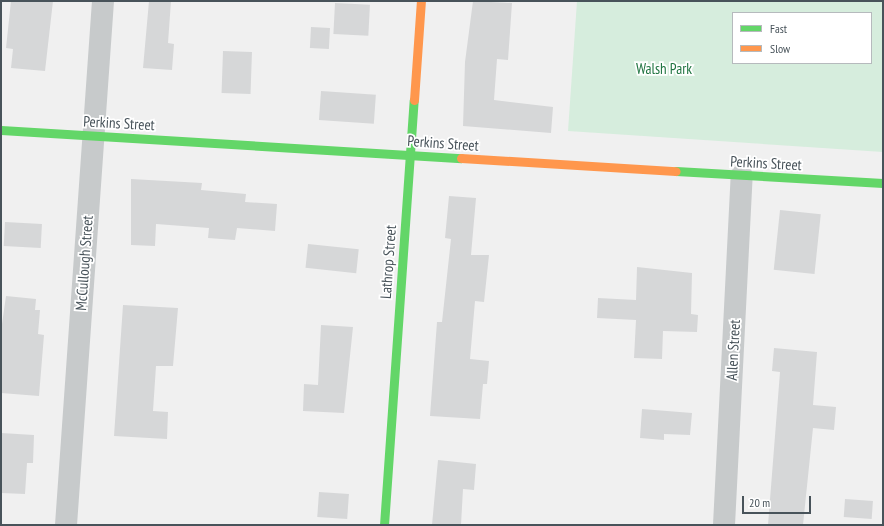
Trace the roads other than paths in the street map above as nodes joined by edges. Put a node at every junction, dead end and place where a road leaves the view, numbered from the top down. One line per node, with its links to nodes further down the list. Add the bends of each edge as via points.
1 (103, 1): 4 (street, McCullough Street)
2 (421, 1): 5 (street, Lathrop Street)
3 (1, 130): 4 (street, Perkins Street)
4 (93, 136): 5 (street, Perkins Street); 8 (street, McCullough Street)
5 (409, 155): 6 (street, Perkins Street); 9 (street, Lathrop Street)
6 (742, 175): 7 (street, Perkins Street); 10 (street, Allen Street)
7 (883, 183)
8 (66, 525)
9 (384, 525)
10 (724, 525)

